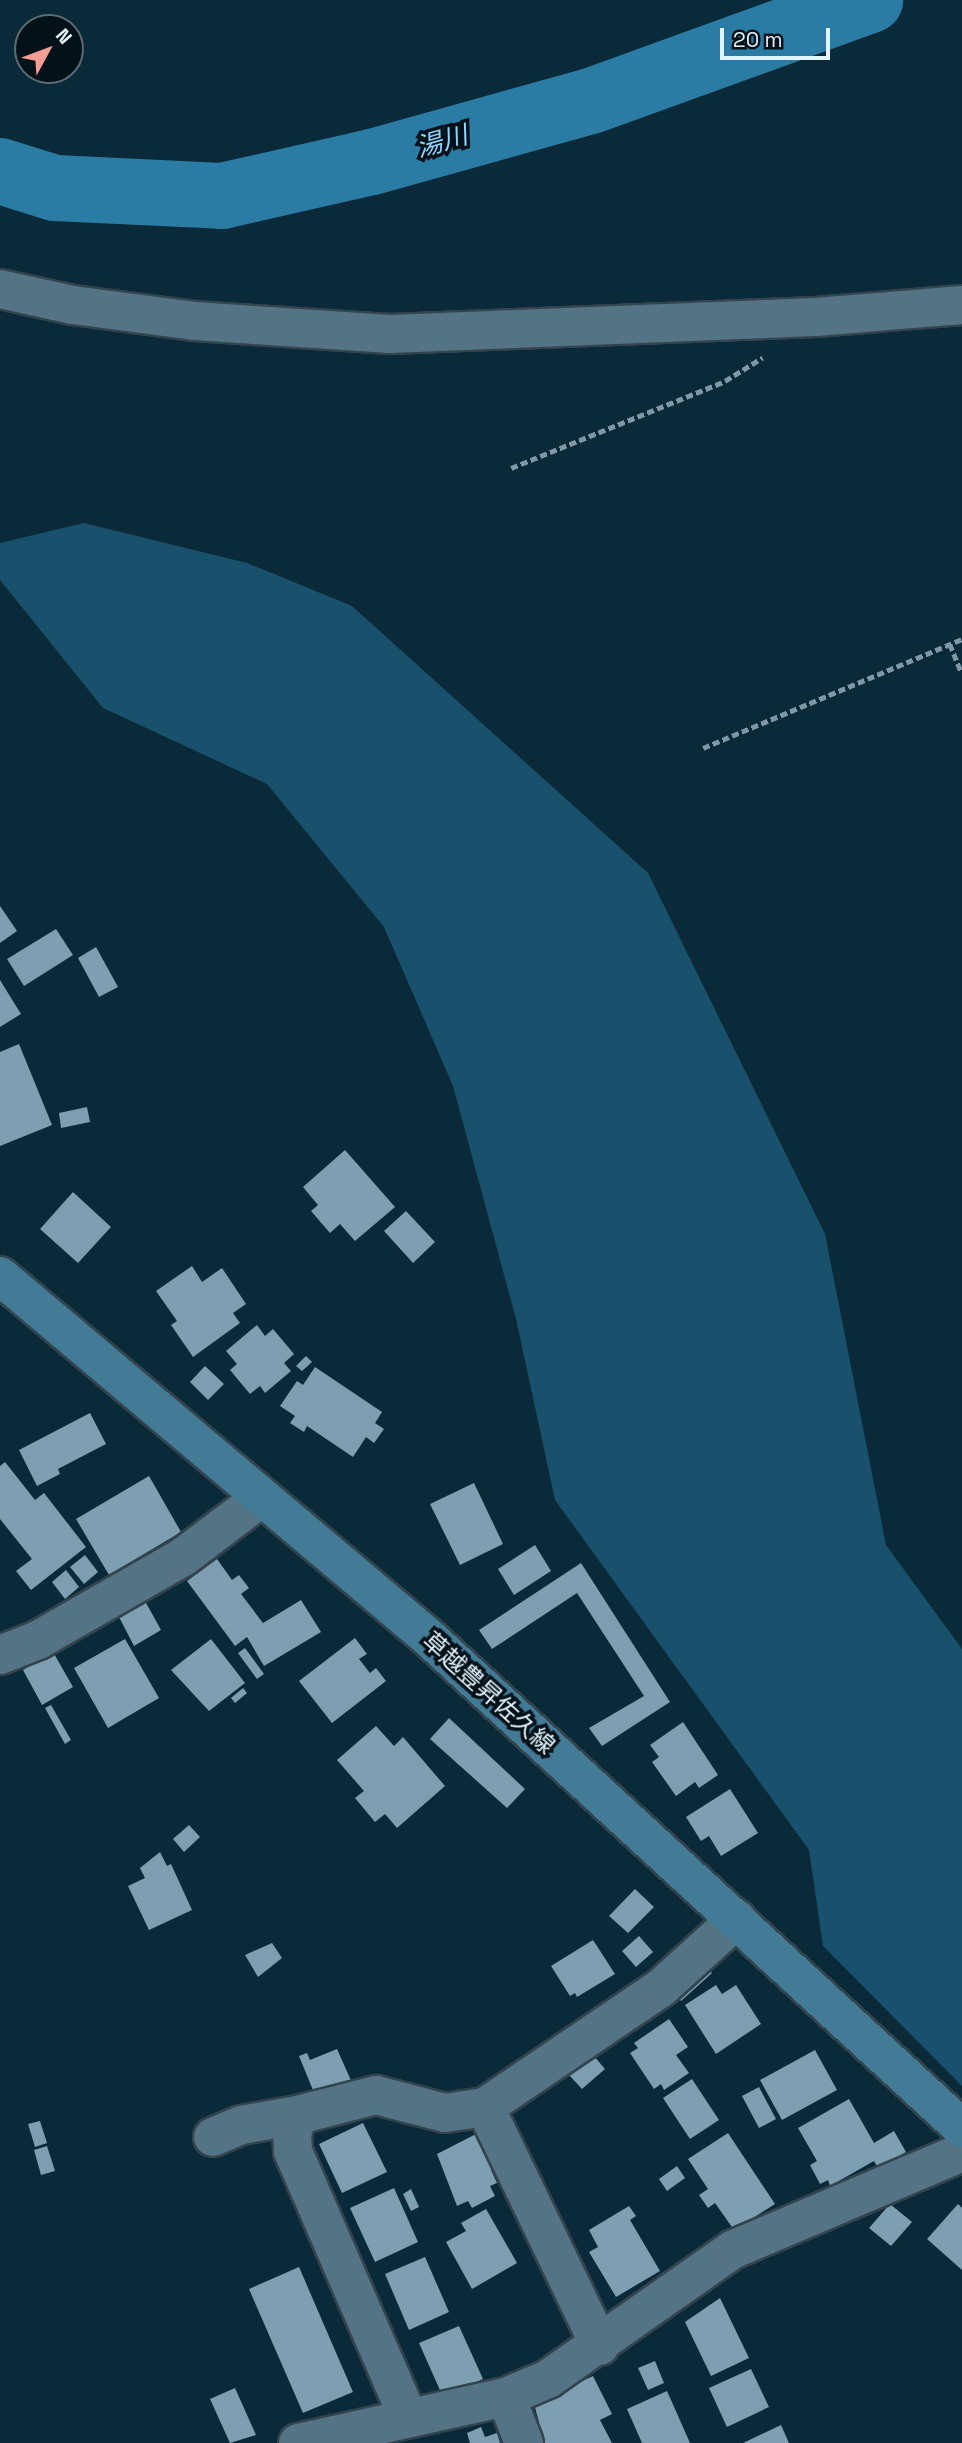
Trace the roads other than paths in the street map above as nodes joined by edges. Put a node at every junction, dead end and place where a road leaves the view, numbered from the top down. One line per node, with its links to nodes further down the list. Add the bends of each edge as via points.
1 (0, 289): 2 (street, via 72,305 194,321 390,334 816,317)
2 (962, 305)
3 (0, 1276): 4 (main road, 草越豊昇佐久線)
4 (261, 1498): 5 (street, via 183,1557 38,1640); 6 (main road, 草越豊昇佐久線, via 428,1637)
5 (0, 1655)
6 (737, 1919): 7 (street, via 662,1987); 9 (main road, 草越豊昇佐久線)
7 (485, 2107): 8 (street, via 445,2113 376,2095); 12 (street)
8 (298, 2115): 10 (street, via 241,2125); 14 (street, via 293,2151)
9 (962, 2128)
10 (214, 2137)
11 (962, 2152): 12 (street, via 734,2249)
12 (600, 2346): 13 (street, via 548,2379)
13 (506, 2397): 14 (street); 16 (street)
14 (408, 2417): 15 (street)
15 (298, 2443)
16 (524, 2443)

